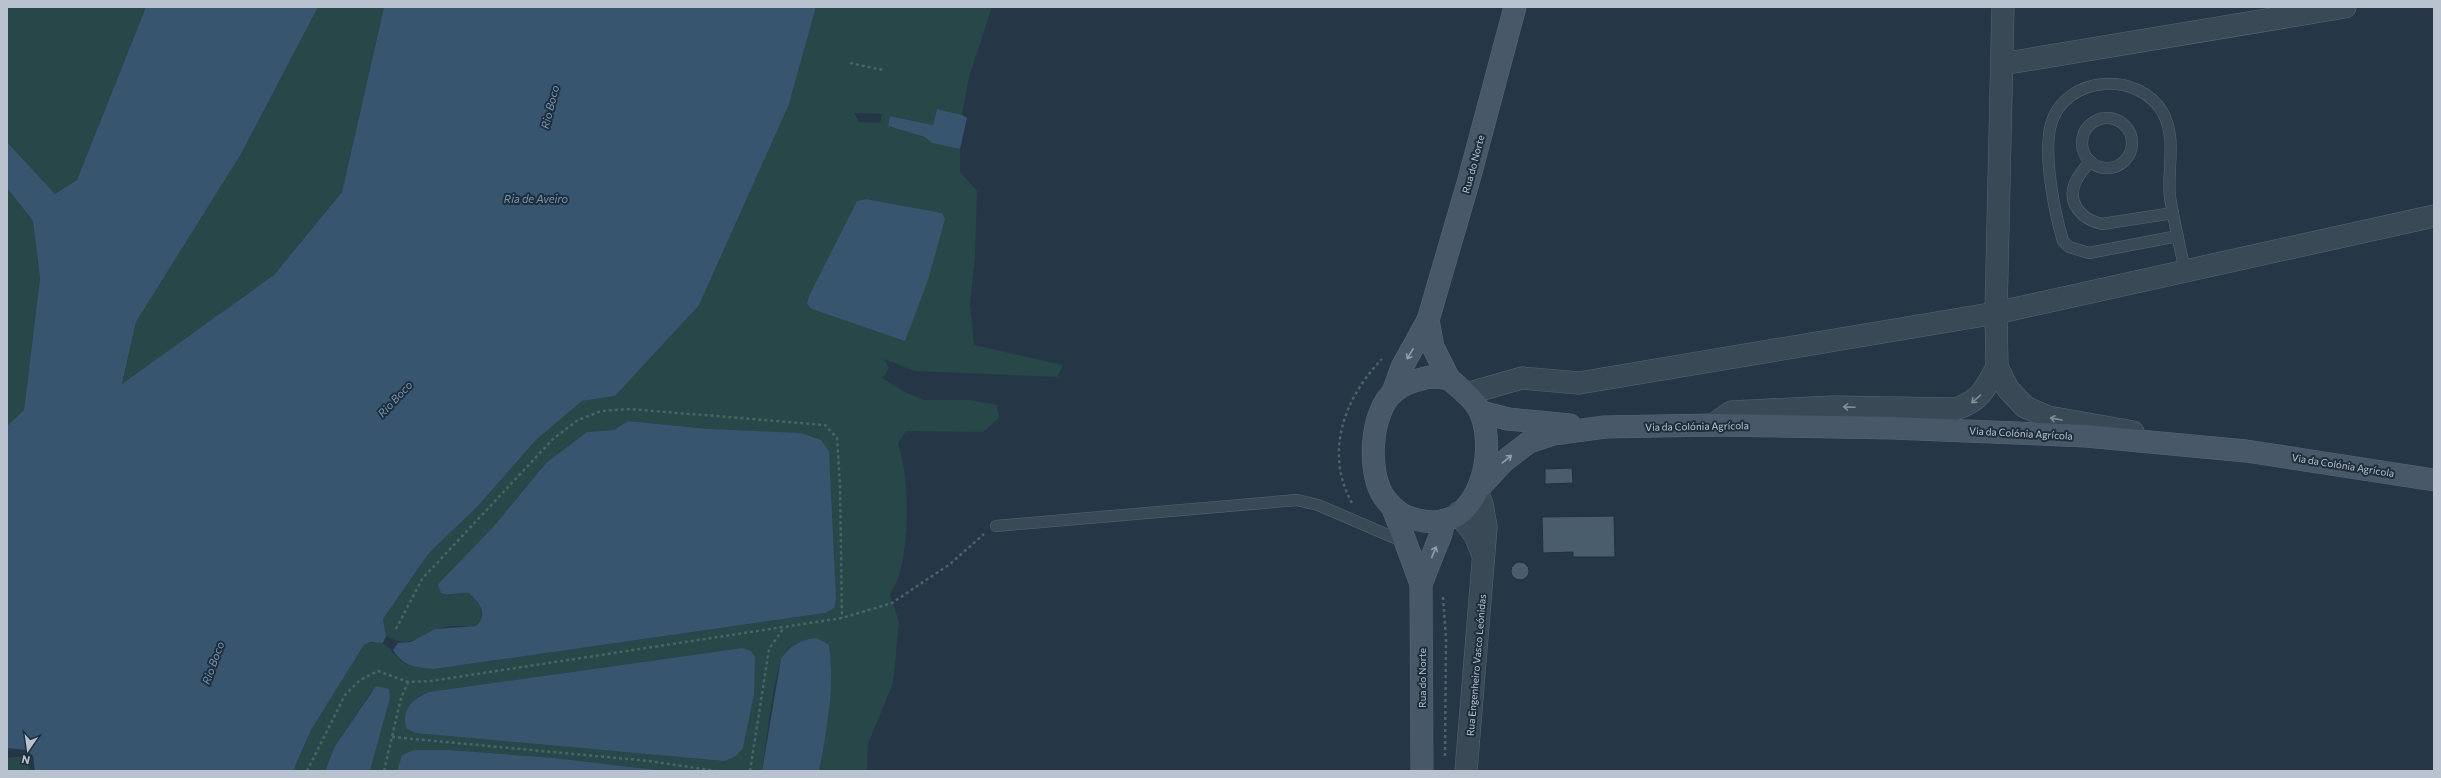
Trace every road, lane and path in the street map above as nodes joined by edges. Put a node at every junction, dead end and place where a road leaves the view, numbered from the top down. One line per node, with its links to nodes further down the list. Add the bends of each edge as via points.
1 (1515, 7): 13 (main road, Rua do Norte)
2 (2003, 7): 5 (street)
3 (2345, 7): 5 (street)
4 (850, 63): 6 (path)
5 (2002, 64): 12 (street)
6 (883, 70)
7 (2090, 161): 7 (lane, via 2107,168 2124,161 2130,154 2132,145 2127,127 2111,118 2093,122 2087,128 2082,143); 8 (lane, via 2077,178 2073,190 2076,208 2083,216 2102,224)
8 (2174, 213): 10 (lane); 10 (lane, via 2170,195 2169,127 2154,102 2120,84 2104,83 2084,86 2069,97 2052,122 2048,141 2048,156 2063,241 2069,247 2090,253)
9 (2434, 216): 11 (street)
10 (2178, 236): 11 (lane)
11 (2185, 271): 12 (street)
12 (1996, 313): 14 (street); 17 (street, via 1579,383 1522,378)
13 (1428, 320): 15 (main road, Rua do Norte, via 1433,347); 16 (main road, Rua do Norte, one-way to 16, via 1402,367)
14 (1996, 366): 19 (street, one-way to 19, via 1984,392 1970,404 1956,409 1833,407 1731,412); 21 (street, one-way to 14, via 2048,417 2025,407 2008,389)
15 (1449, 379): 16 (main road, via 1430,377 1410,382); 17 (main road)
16 (1393, 392): 24 (main road, via 1381,409 1373,448 1374,466 1382,493)
17 (1466, 394): 18 (main road)
18 (1480, 412): 20 (main road, Via da Colónia Agrícola, via 1508,419); 23 (main road, via 1487,444 1484,471)
19 (1713, 425): 20 (main road, Via da Colónia Agrícola); 21 (main road, Via da Colónia Agrícola, via 1892,428 2078,436)
20 (1605, 428): 23 (main road, Via da Colónia Agrícola, one-way to 20, via 1503,462 1529,442 1553,434)
21 (2246, 451): 22 (main road, Via da Colónia Agrícola)
22 (2434, 480)
23 (1478, 489): 25 (main road); 28 (street, Rua Engenheiro Vasco Leónidas, via 1486,527)
24 (1394, 510): 25 (main road, via 1411,519 1430,523); 27 (main road, Rua do Norte)
25 (1451, 517): 28 (street, via 1475,535); 29 (main road, Rua do Norte, one-way to 25, via 1441,534)
26 (996, 526): 27 (lane, via 1297,500 1318,505); 30 (path, via 979,537 950,564 892,603)
27 (1406, 543): 29 (main road, Rua do Norte)
28 (1485, 560): 40 (street, Rua Engenheiro Vasco Leónidas)
29 (1421, 584): 39 (main road, Rua do Norte)
30 (842, 618): 31 (path, via 837,438 825,425 630,409 601,411 578,420 553,439 422,579); 32 (path)
31 (396, 629)
32 (784, 629): 33 (path, via 431,681); 38 (path, via 769,649)
33 (408, 682): 34 (path, via 401,698); 35 (path, via 378,671 360,680 345,695)
34 (392, 737): 36 (path); 37 (path, via 619,758)
35 (307, 771)
36 (384, 771)
37 (716, 771)
38 (750, 771)
39 (1422, 771)
40 (1466, 771)

